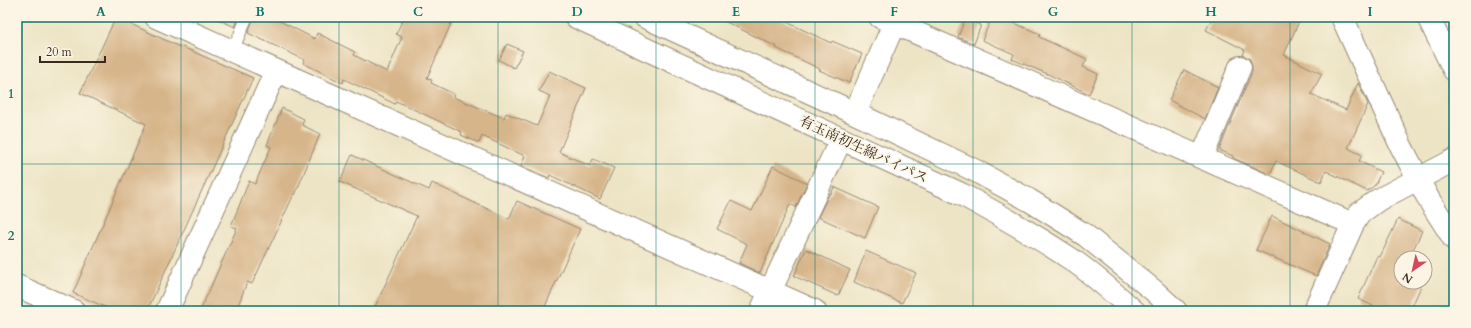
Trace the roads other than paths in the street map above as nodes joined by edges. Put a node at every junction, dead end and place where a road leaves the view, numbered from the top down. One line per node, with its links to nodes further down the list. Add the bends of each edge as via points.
1 (156, 17): 8 (main road)
2 (247, 17): 8 (lane)
3 (576, 17): 13 (main road, 有玉南初生線バイパス)
4 (645, 17): 12 (main road, 有玉南初生線バイパス)
5 (1342, 17): 16 (main road, via 1401,146)
6 (1428, 17): 10 (main road)
7 (890, 19): 12 (main road); 14 (main road)
8 (232, 50): 11 (main road)
9 (1240, 67): 14 (main road)
10 (1454, 70)
11 (276, 71): 20 (main road); 22 (main road)
12 (855, 112): 26 (main road, 有玉南初生線バイパス, via 974,170 1086,235)
13 (841, 139): 20 (main road); 25 (main road, 有玉南初生線バイパス, via 960,194 1017,225 1072,260)
14 (1202, 157): 17 (main road)
15 (1454, 160): 16 (main road)
16 (1424, 175): 17 (main road, via 1370,205 1360,213); 18 (main road, via 1429,200)
17 (1353, 224): 27 (main road)
18 (1454, 239)
19 (17, 286): 21 (main road)
20 (770, 291): 23 (main road); 24 (main road)
21 (74, 311)
22 (167, 311)
23 (762, 311)
24 (815, 311)
25 (1134, 311)
26 (1176, 311)
27 (1314, 311)

